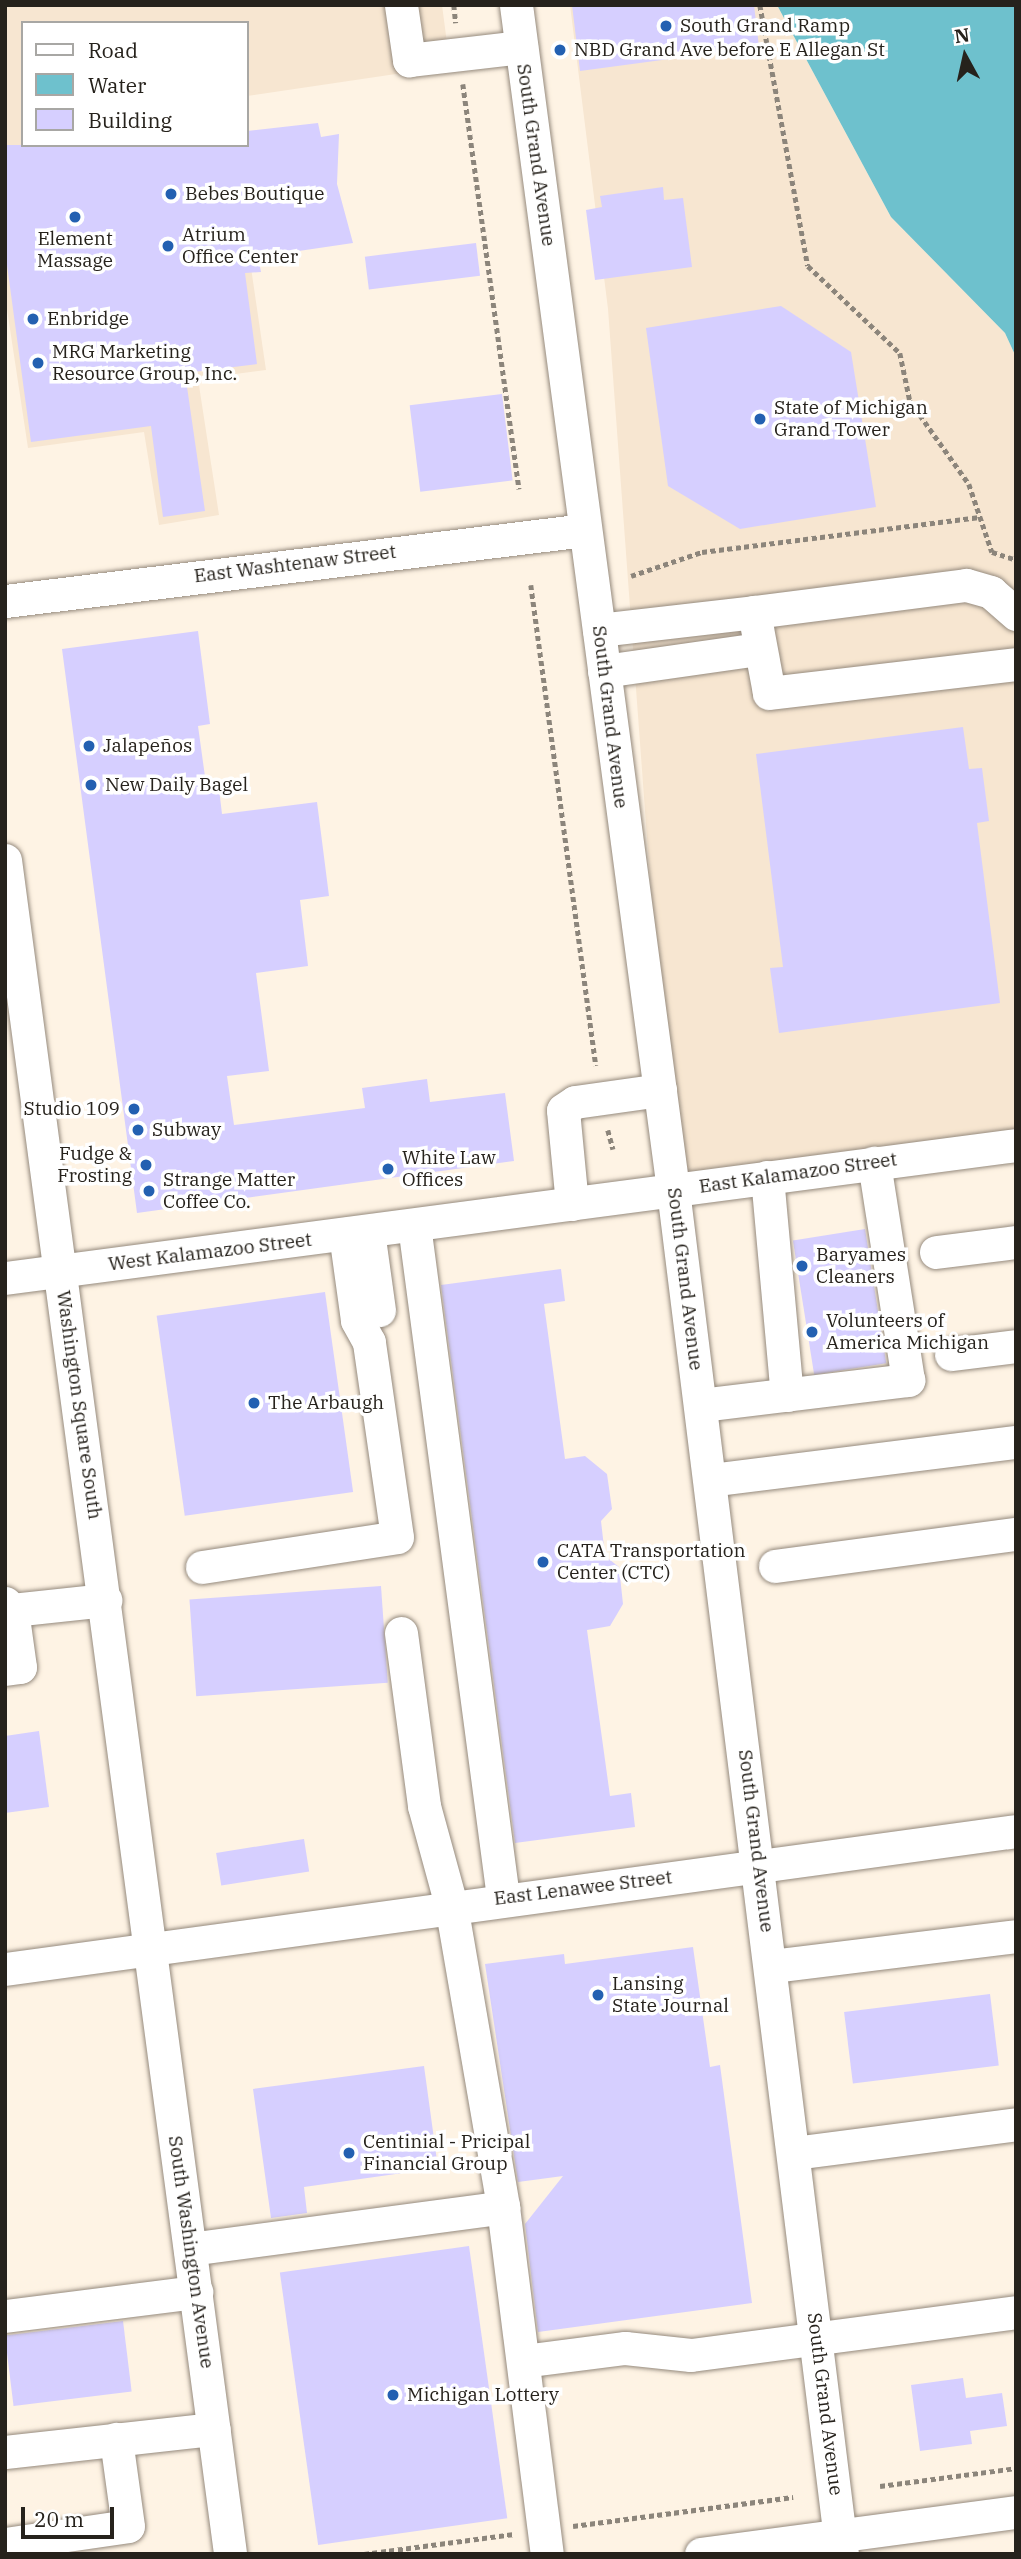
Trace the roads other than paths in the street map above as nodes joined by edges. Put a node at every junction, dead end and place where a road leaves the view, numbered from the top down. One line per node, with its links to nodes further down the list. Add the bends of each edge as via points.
1 (401, 5): 3 (street, via 410,60)
2 (516, 5): 3 (street, South Grand Avenue)
3 (521, 47): 4 (street, South Grand Avenue)
4 (586, 530): 5 (street, East Washtenaw Street); 9 (street, South Grand Avenue)
5 (5, 601)
6 (754, 611): 7 (street, via 966,585 991,592); 8 (street); 10 (street)
7 (1016, 614)
8 (688, 619): 9 (street); 11 (street)
9 (599, 630): 13 (street, South Grand Avenue)
10 (758, 649): 11 (street); 12 (street, via 764,686 779,694)
11 (694, 657): 13 (street)
12 (1016, 664)
13 (604, 671): 15 (street, South Grand Avenue)
14 (5, 860): 25 (street, Washington Square South)
15 (660, 1090): 19 (street, South Grand Avenue); 20 (street, via 563,1110)
16 (1016, 1145): 17 (street, East Kalamazoo Street)
17 (874, 1163): 18 (street, East Kalamazoo Street); 29 (street, via 908,1380)
18 (767, 1177): 19 (street, East Kalamazoo Street); 29 (street)
19 (673, 1190): 20 (street, East Kalamazoo Street); 30 (street, South Grand Avenue)
20 (572, 1204): 21 (street, East Kalamazoo Street)
21 (415, 1225): 22 (street, West Kalamazoo Street); 42 (street)
22 (357, 1233): 25 (street, West Kalamazoo Street); 35 (street, via 379,1317 369,1342 397,1537)
23 (1016, 1242): 24 (street)
24 (936, 1252)
25 (62, 1271): 26 (street, West Kalamazoo Street); 36 (street, Washington Square South)
26 (5, 1278)
27 (1016, 1346): 28 (street)
28 (951, 1354)
29 (787, 1395): 30 (street)
30 (701, 1405): 32 (street, South Grand Avenue)
31 (1016, 1442): 32 (street)
32 (710, 1480): 41 (street, South Grand Avenue)
33 (1016, 1534): 34 (street)
34 (775, 1566)
35 (202, 1567)
36 (106, 1600): 37 (street); 45 (street, Washington Square South)
37 (9, 1606): 39 (street, via 20,1667)
38 (401, 1633): 43 (street, via 424,1806)
39 (5, 1669)
40 (1016, 1831): 41 (street, East Lenawee Street)
41 (759, 1865): 42 (street, East Lenawee Street); 46 (street, South Grand Avenue)
42 (503, 1897): 43 (street, East Lenawee Street)
43 (451, 1905): 45 (street, East Lenawee Street); 50 (street)
44 (1016, 1936): 46 (street)
45 (150, 1951): 47 (street, East Lenawee Street); 51 (street, South Washington Avenue)
46 (772, 1966): 49 (street, South Grand Avenue)
47 (5, 1969)
48 (1016, 2124): 49 (street)
49 (794, 2153): 55 (street, South Grand Avenue)
50 (503, 2207): 51 (street); 56 (street)
51 (190, 2249): 52 (street, South Washington Avenue)
52 (196, 2292): 54 (street); 57 (street, South Washington Avenue)
53 (1016, 2312): 55 (street)
54 (5, 2316)
55 (817, 2339): 56 (street, via 691,2355 625,2348); 62 (street, South Grand Avenue)
56 (523, 2361): 64 (street)
57 (214, 2429): 58 (street); 63 (street, South Washington Avenue)
58 (116, 2439): 59 (street); 61 (street, via 128,2526)
59 (5, 2452)
60 (1016, 2512): 62 (street)
61 (5, 2544)
62 (841, 2545): 65 (street)
63 (230, 2554)
64 (547, 2554)
65 (701, 2554)

